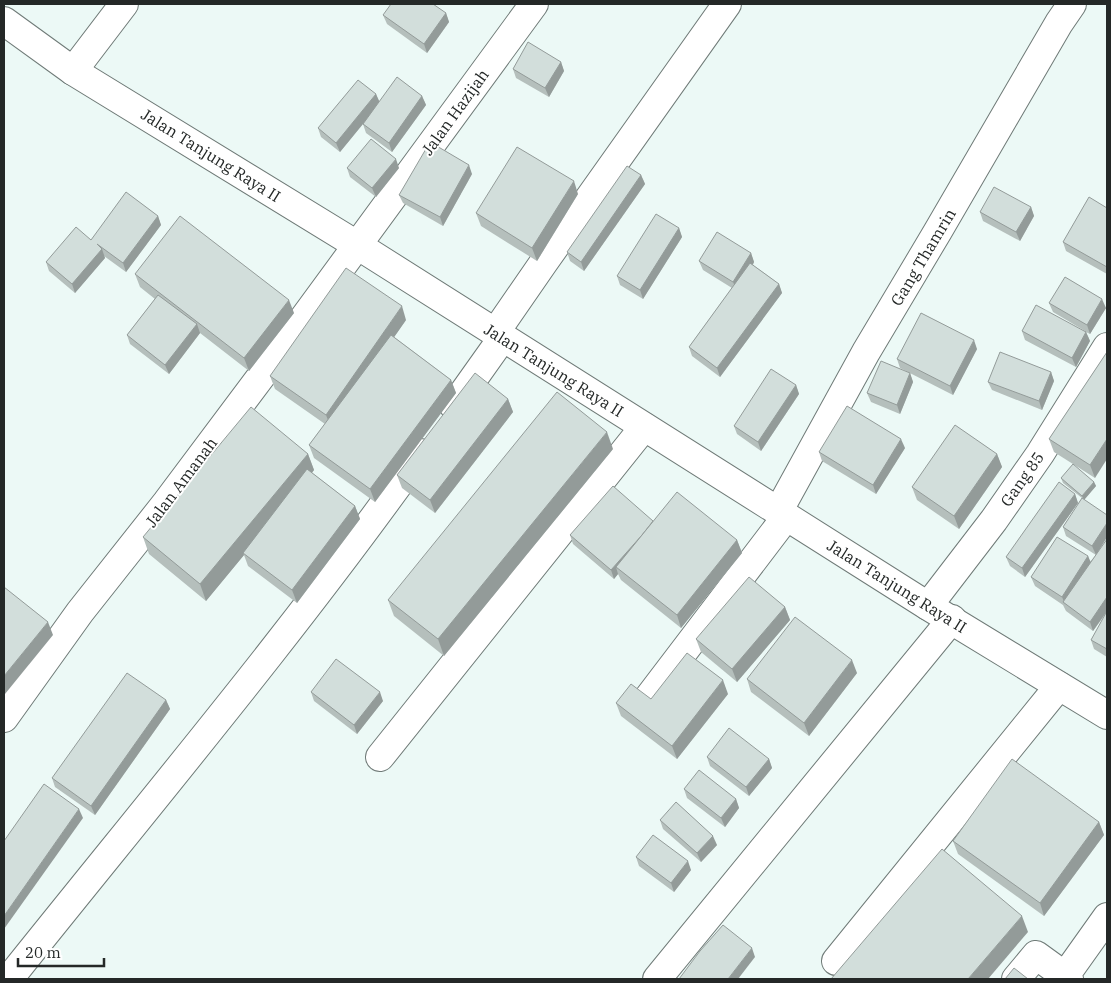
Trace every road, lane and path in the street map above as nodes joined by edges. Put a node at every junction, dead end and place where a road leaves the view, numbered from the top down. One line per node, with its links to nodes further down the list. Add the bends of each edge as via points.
1 (124, 4): 6 (street)
2 (534, 4): 7 (street, Jalan Hazijah)
3 (727, 4): 8 (street, via 544,262)
4 (1072, 4): 11 (street, Gang Thamrin, via 866,352)
5 (4, 21): 6 (street, Jalan Tanjung Raya II)
6 (73, 71): 7 (street, Jalan Tanjung Raya II)
7 (357, 245): 8 (street, Jalan Tanjung Raya II); 17 (street, Jalan Amanah)
8 (499, 335): 10 (street, Jalan Tanjung Raya II); 22 (street, via 437,430 293,626)
9 (1107, 347): 12 (street, Gang 85, via 1040,454)
10 (644, 427): 11 (street, Jalan Tanjung Raya II); 18 (street)
11 (782, 515): 12 (street, Jalan Tanjung Raya II); 15 (street, Gang Thamrin)
12 (928, 606): 13 (street, Jalan Tanjung Raya II)
13 (952, 619): 14 (street, Jalan Tanjung Raya II); 23 (street)
14 (1059, 686): 16 (street, Jalan Tanjung Raya II); 20 (street)
15 (649, 697)
16 (1107, 715)
17 (4, 718)
18 (380, 757)
19 (1107, 917): 21 (street)
20 (836, 961)
21 (1067, 977): 24 (street, via 1036,955)
22 (9, 979)
23 (657, 979)
24 (1016, 979)

